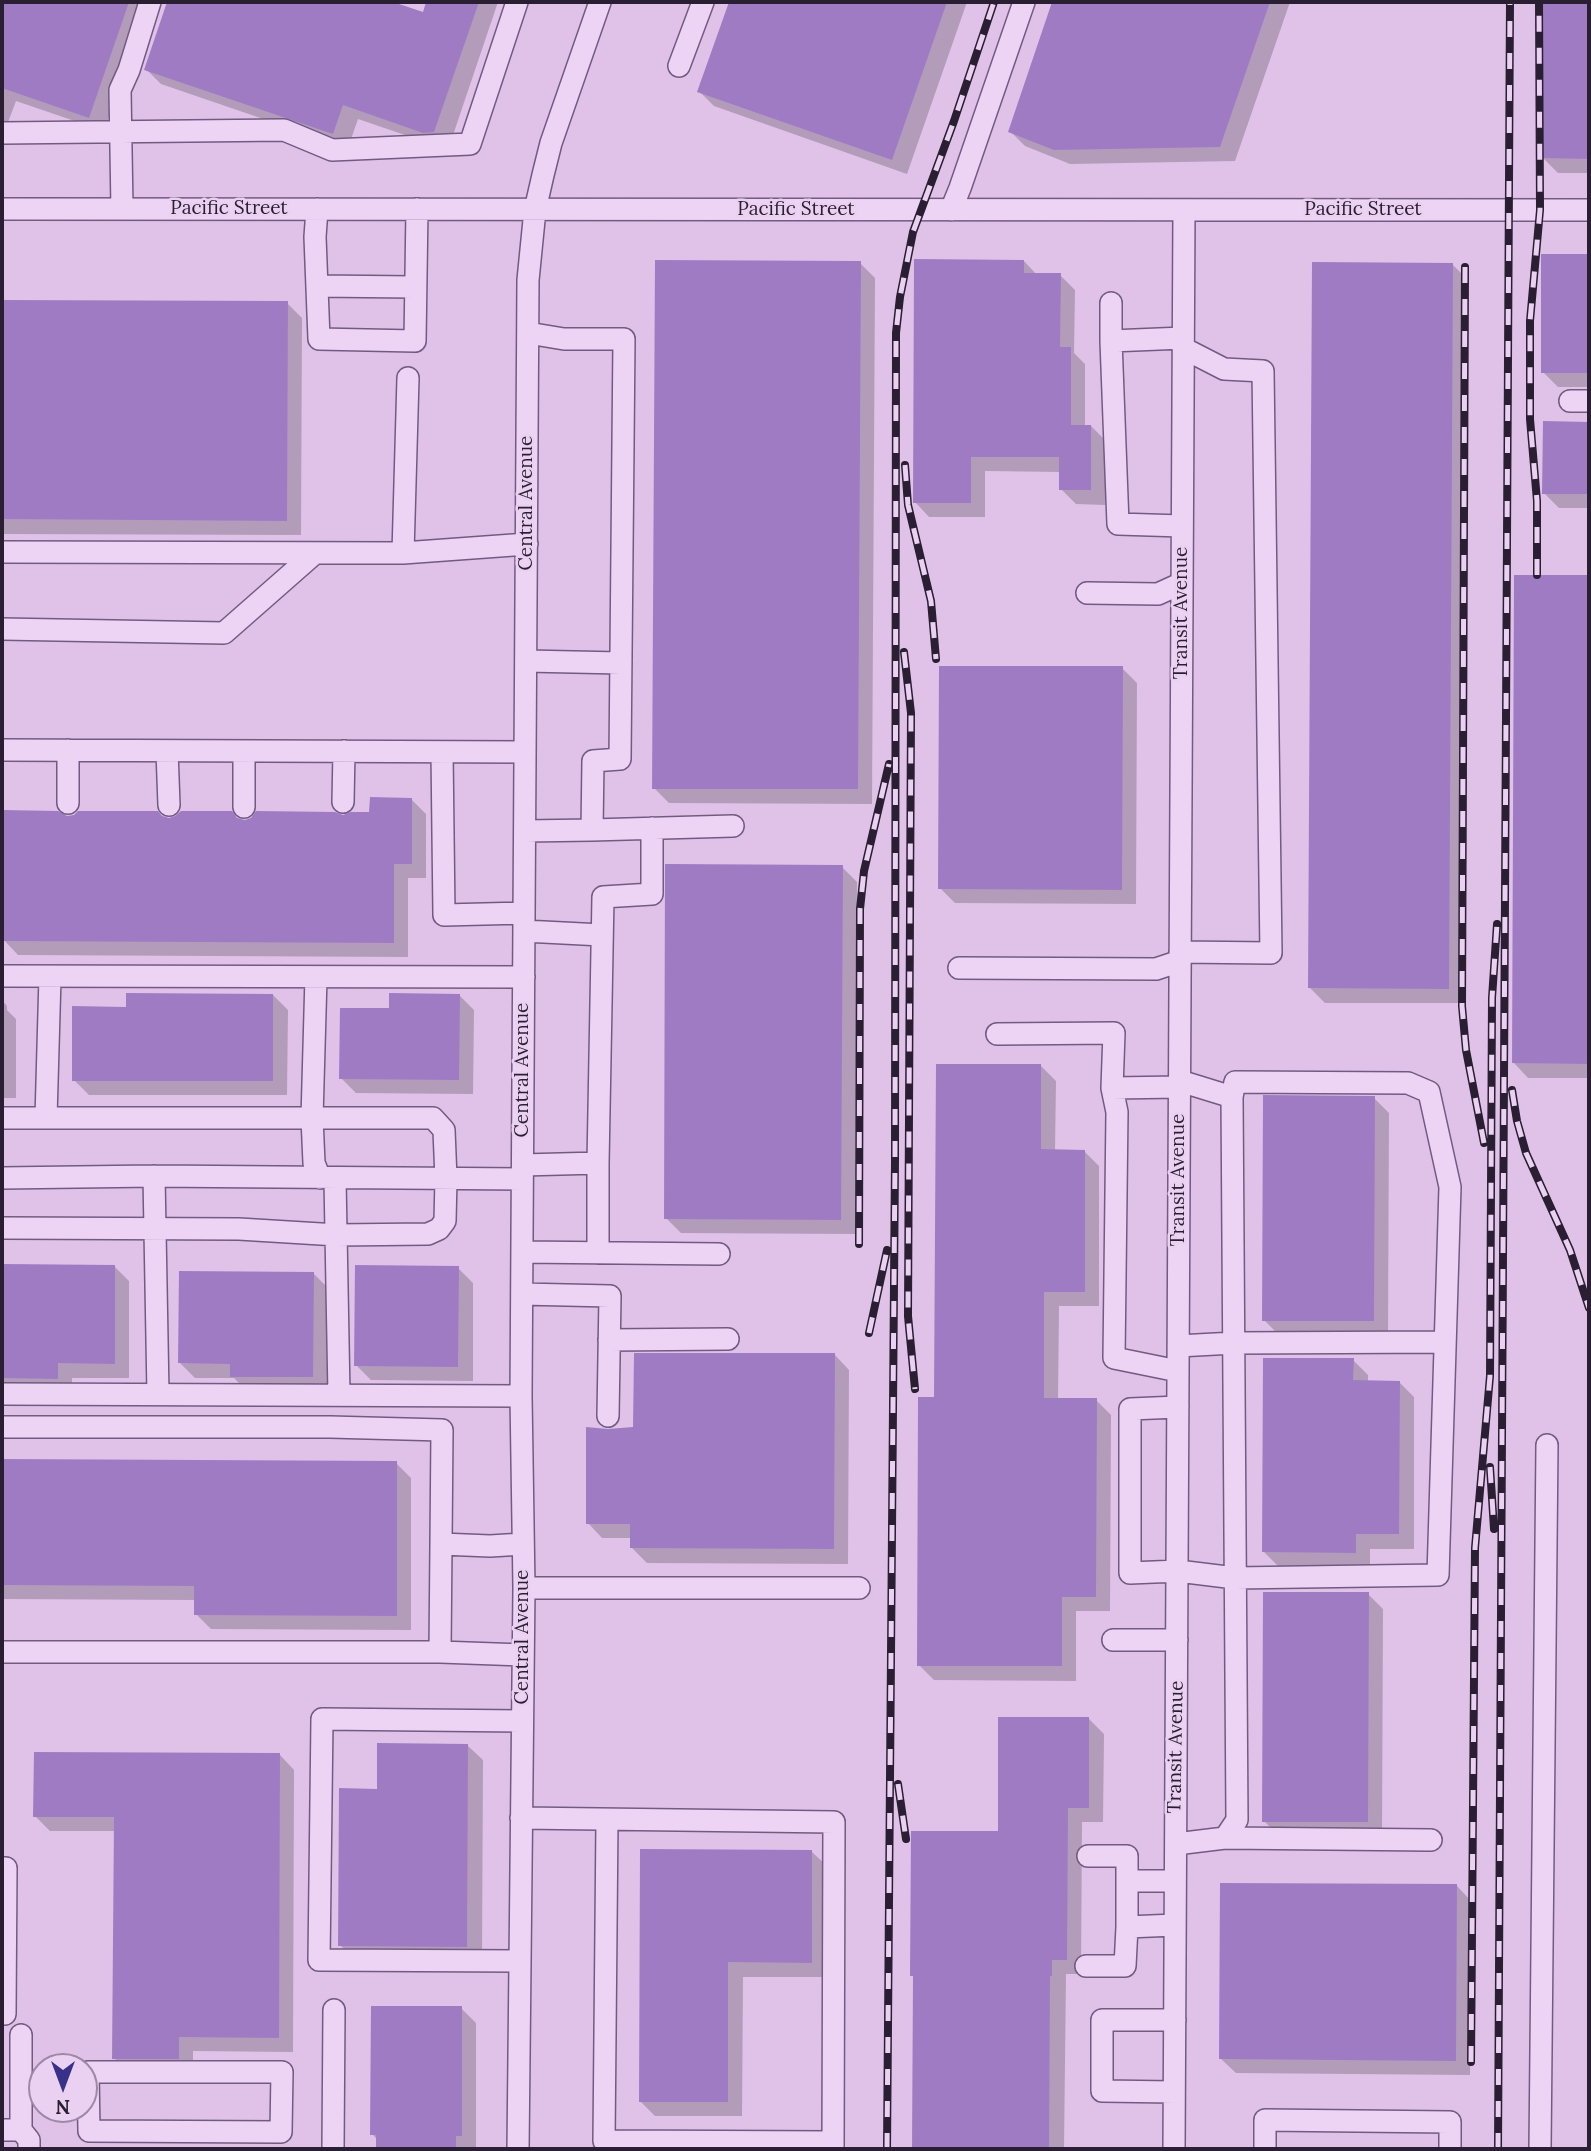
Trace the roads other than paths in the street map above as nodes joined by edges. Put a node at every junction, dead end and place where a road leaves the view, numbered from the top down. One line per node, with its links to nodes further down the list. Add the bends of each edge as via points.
1 (150, 2): 7 (street, via 120,90)
2 (517, 2): 7 (street, via 470,144 332,150 285,130)
3 (600, 2): 13 (street, Central Avenue, via 551,143)
4 (703, 2): 6 (street)
5 (1024, 2): 14 (street)
6 (679, 66)
7 (121, 132): 8 (street); 10 (street)
8 (2, 133)
9 (2, 209): 10 (street, Pacific Street)
10 (122, 209): 11 (street, Pacific Street)
11 (317, 209): 12 (street, Pacific Street); 17 (street)
12 (417, 209): 13 (street, Pacific Street); 18 (street)
13 (536, 210): 14 (street, Pacific Street); 20 (street, Central Avenue)
14 (951, 210): 15 (street, Pacific Street)
15 (1184, 210): 16 (street, Pacific Street); 22 (street, Transit Avenue)
16 (1589, 210)
17 (318, 286): 18 (street); 18 (street, via 318,339 415,341)
18 (414, 287)
19 (1111, 303): 21 (street)
20 (528, 333): 25 (street, Central Avenue); 33 (street, via 564,339 624,339)
21 (1111, 341): 22 (street); 24 (street, via 1118,524)
22 (1184, 343): 24 (street, Transit Avenue); 51 (street, via 1224,369 1263,371 1271,953)
23 (408, 378): 28 (street)
24 (1182, 526): 29 (street, Transit Avenue)
25 (527, 544): 28 (street); 32 (street, Central Avenue)
26 (2, 552): 27 (street)
27 (315, 553): 28 (street); 31 (street, via 225,633)
28 (403, 553)
29 (1182, 583): 30 (street, via 1158,594); 51 (street, Transit Avenue)
30 (1087, 593)
31 (2, 629)
32 (526, 661): 33 (street); 40 (street, Central Avenue)
33 (621, 663): 47 (street, via 620,759 593,761)
34 (2, 750): 35 (street)
35 (68, 750): 36 (street); 42 (street)
36 (167, 751): 37 (street); 43 (street)
37 (244, 751): 38 (street); 44 (street)
38 (344, 751): 39 (street); 41 (street)
39 (442, 752): 40 (street); 49 (street, via 444,915)
40 (525, 752): 48 (street, Central Avenue)
41 (343, 802)
42 (68, 803)
43 (169, 805)
44 (244, 807)
45 (733, 826): 46 (street)
46 (652, 828): 47 (street); 50 (street, via 652,894 603,897)
47 (592, 830): 48 (street)
48 (525, 831): 49 (street, Central Avenue)
49 (524, 922): 50 (street); 56 (street, Central Avenue)
50 (602, 935): 64 (street)
51 (1180, 957): 52 (street, via 1156,969); 58 (street, Transit Avenue)
52 (959, 968)
53 (2, 976): 54 (street)
54 (50, 977): 55 (street); 62 (street)
55 (316, 977): 56 (street); 63 (street)
56 (524, 977): 65 (street, Central Avenue)
57 (997, 1034): 59 (street, via 1114,1033)
58 (1180, 1084): 59 (street); 60 (street); 81 (street, Transit Avenue)
59 (1112, 1088): 82 (street, via 1117,1112 1114,1358)
60 (1233, 1097): 79 (street, via 1235,1082 1408,1083 1429,1092 1450,1187); 80 (street)
61 (2, 1118): 62 (street)
62 (46, 1118): 63 (street)
63 (312, 1118): 68 (street, via 314,1163); 69 (street, via 433,1118 444,1130)
64 (598, 1163): 65 (street); 74 (street)
65 (522, 1172): 69 (street); 73 (street, Central Avenue)
66 (154, 1176): 67 (street); 68 (street); 71 (street)
67 (2, 1178)
68 (328, 1178): 69 (street); 72 (street)
69 (446, 1179): 72 (street, via 444,1221 439,1229 428,1234)
70 (2, 1228): 71 (street)
71 (156, 1228): 72 (street); 84 (street)
72 (337, 1235): 85 (street)
73 (522, 1252): 74 (street); 76 (street, Central Avenue)
74 (598, 1253): 75 (street)
75 (719, 1254)
76 (522, 1294): 78 (street, via 610,1296); 86 (street, Central Avenue)
77 (728, 1339): 78 (street)
78 (609, 1340): 88 (street)
79 (1445, 1342): 80 (street); 94 (street, via 1438,1575)
80 (1234, 1343): 81 (street); 94 (street)
81 (1178, 1346): 82 (street, Transit Avenue)
82 (1178, 1371): 87 (street, Transit Avenue)
83 (2, 1394): 84 (street)
84 (158, 1394): 85 (street)
85 (339, 1395): 86 (street)
86 (521, 1396): 92 (street, Central Avenue)
87 (1178, 1406): 93 (street, Transit Avenue); 93 (street, via 1130,1409 1130,1573)
88 (608, 1416)
89 (2, 1427): 91 (street, via 442,1430)
90 (1547, 1445): 129 (street)
91 (441, 1544): 92 (street); 100 (street)
92 (523, 1544): 95 (street, Central Avenue)
93 (1178, 1571): 94 (street); 98 (street, Transit Avenue)
94 (1235, 1578): 105 (street, via 1237,1820)
95 (524, 1588): 96 (street); 101 (street, Central Avenue)
96 (859, 1588)
97 (1113, 1640): 98 (street)
98 (1177, 1640): 107 (street, Transit Avenue)
99 (2, 1651): 100 (street)
100 (440, 1652): 101 (street)
101 (523, 1655): 102 (street, Central Avenue)
102 (522, 1721): 103 (street, Central Avenue); 114 (street, via 322,1719 318,1960)
103 (521, 1818): 104 (street); 114 (street, Central Avenue)
104 (607, 1819): 123 (street, via 834,1822); 123 (street, via 604,2141)
105 (1225, 1838): 106 (street); 107 (street)
106 (1431, 1840)
107 (1176, 1844): 111 (street, Transit Avenue)
108 (1088, 1856): 110 (street, via 1127,1856)
109 (2, 1868): 117 (street, via 6,1868)
110 (1127, 1881): 111 (street); 113 (street)
111 (1175, 1881): 112 (street, Transit Avenue)
112 (1175, 1925): 113 (street); 118 (street, Transit Avenue)
113 (1127, 1927): 115 (street, via 1125,1966)
114 (519, 1961): 125 (street, Central Avenue)
115 (1086, 1966)
116 (334, 2010): 124 (street)
117 (5, 2014)
118 (1175, 2020): 120 (street, Transit Avenue); 120 (street, via 1102,2020 1102,2091)
119 (21, 2035): 121 (street)
120 (1174, 2092): 126 (street, Transit Avenue)
121 (17, 2137)
122 (126, 2140): 122 (street, via 281,2132 282,2072 89,2072 89,2131)
123 (833, 2146)
124 (333, 2149)
125 (518, 2149)
126 (1174, 2149)
127 (1265, 2149): 128 (street, via 1265,2120 1450,2122)
128 (1450, 2149)
129 (1540, 2149)

